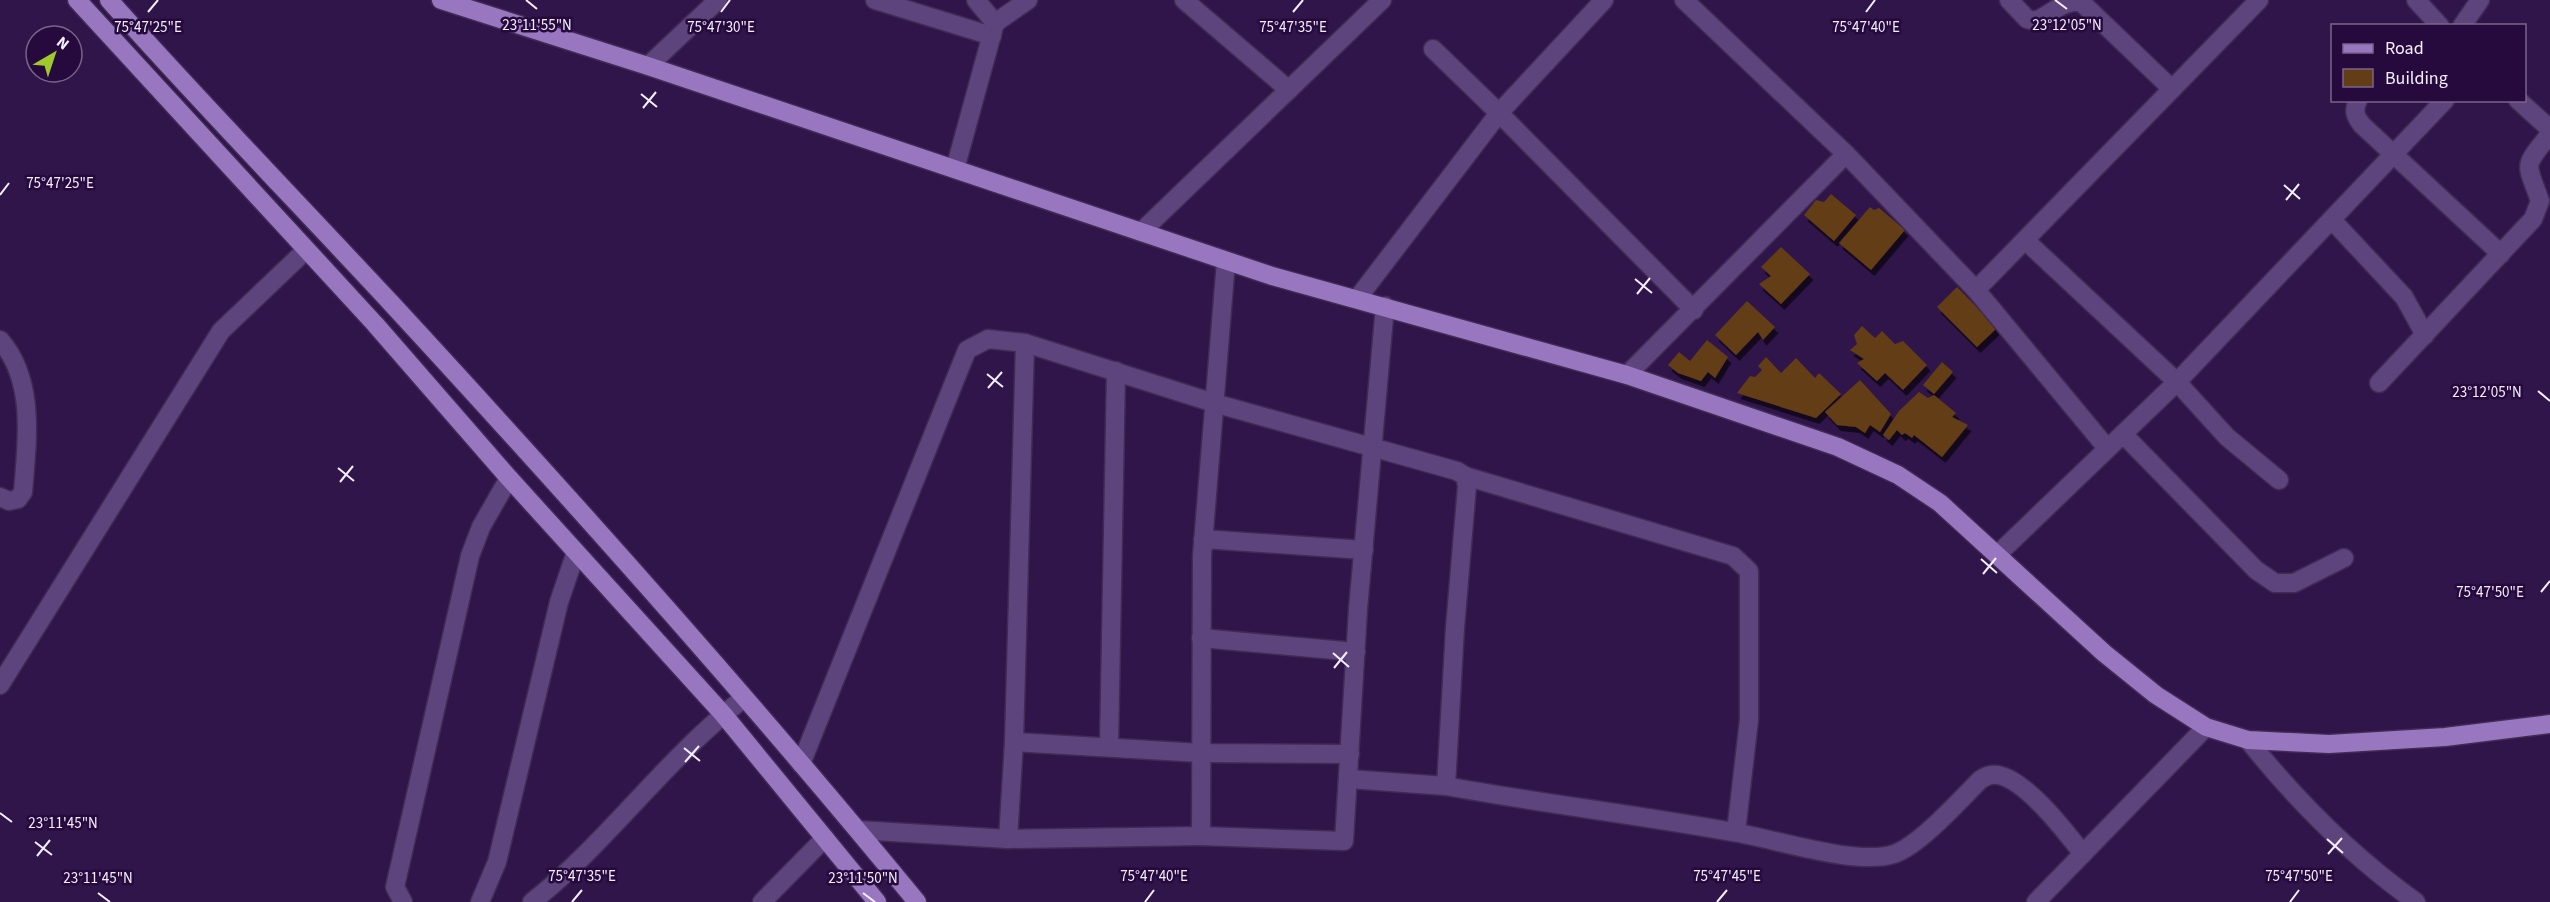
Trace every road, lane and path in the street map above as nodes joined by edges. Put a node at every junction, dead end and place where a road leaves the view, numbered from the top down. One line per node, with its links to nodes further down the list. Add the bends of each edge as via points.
1 (77, 0): 35 (main road)
2 (109, 0): 42 (main road)
3 (441, 0): 20 (main road)
4 (718, 0): 20 (street)
5 (875, 0): 18 (street)
6 (976, 0): 18 (street)
7 (1028, 0): 18 (street)
8 (1382, 0): 22 (street)
9 (1604, 0): 26 (street)
10 (1684, 0): 29 (street)
11 (2009, 0): 21 (street, via 2027,19 2035,21 2065,2 2081,2)
12 (2259, 0): 21 (street)
13 (2415, 0): 16 (street)
14 (2480, 0): 17 (street)
15 (1194, 3): 22 (street)
16 (2433, 23)
17 (2463, 24)
18 (994, 30): 31 (street)
19 (1433, 49): 26 (street)
20 (648, 66): 31 (main road)
21 (2172, 89): 34 (street)
22 (1289, 90): 33 (street)
23 (2357, 102): 30 (street, via 2355,116)
24 (2443, 102): 30 (street)
25 (2520, 102): 27 (street)
26 (1499, 113): 39 (street); 41 (street)
27 (2550, 129)
28 (2550, 134): 36 (street, via 2528,168 2540,201 2538,210)
29 (1846, 154): 38 (street); 41 (street)
30 (2393, 155): 32 (street); 36 (street)
31 (955, 169): 33 (main road)
32 (2332, 220): 44 (street, via 2404,297); 49 (street)
33 (1141, 232): 37 (main road)
34 (2026, 241): 38 (street); 49 (street)
35 (306, 250): 43 (main road); 66 (street, via 221,331)
36 (2501, 254): 44 (street)
37 (1226, 261): 39 (main road); 51 (street)
38 (1976, 290): 54 (street)
39 (1357, 299): 40 (main road)
40 (1384, 306): 48 (main road); 53 (street)
41 (1694, 310): 48 (street)
42 (401, 314): 43 (main road); 67 (main road)
43 (382, 332): 56 (main road)
44 (2425, 334): 50 (street)
45 (0, 340): 58 (street, via 22,382 28,433 23,492 18,499 9,501)
46 (1025, 343): 47 (street); 72 (street); 76 (street, via 988,339 967,350)
47 (1116, 371): 51 (street); 73 (street)
48 (1627, 375): 62 (main road, via 1838,447 1898,475 1940,503)
49 (2177, 382): 52 (street); 57 (street, via 2227,437)
50 (2379, 383)
51 (1214, 403): 53 (street); 59 (street)
52 (2123, 434): 54 (street); 63 (street, via 2256,570 2275,583 2294,583)
53 (1371, 448): 55 (street); 60 (street)
54 (2107, 448): 62 (street)
55 (1465, 476): 78 (street); 80 (street, via 1733,556 1749,571 1749,720)
56 (510, 478): 61 (main road); 85 (street, via 481,527 463,582 394,886)
57 (2279, 480)
58 (0, 497)
59 (1203, 538): 60 (street); 64 (street)
60 (1364, 550): 65 (street)
61 (576, 552): 68 (main road); 86 (street, via 559,602 497,862)
62 (1998, 554): 70 (main road, via 2104,653 2156,695)
63 (2344, 558)
64 (1201, 638): 65 (street); 74 (street)
65 (1356, 652): 75 (street)
66 (0, 685)
67 (744, 698): 68 (street); 76 (main road)
68 (723, 714): 82 (main road); 87 (street, via 563,877)
69 (2550, 724): 71 (main road, via 2329,744)
70 (2206, 727): 71 (main road); 84 (street)
71 (2248, 740): 92 (street, via 2282,782)
72 (1014, 742): 73 (street); 83 (street)
73 (1108, 746): 74 (street)
74 (1201, 753): 75 (street); 81 (street)
75 (1350, 754): 77 (street)
76 (801, 764): 79 (main road)
77 (1349, 779): 78 (street); 81 (street, via 1344,841)
78 (1446, 786): 80 (street)
79 (858, 830): 83 (street); 90 (main road)
80 (1736, 832): 84 (street, via 1867,857 1895,854 1919,838 1980,780 2000,775 2040,803)
81 (1201, 836): 83 (street)
82 (825, 838): 88 (street); 89 (main road)
83 (1008, 839)
84 (2083, 854): 91 (street)
85 (403, 902)
86 (480, 902)
87 (532, 902)
88 (762, 902)
89 (877, 902)
90 (917, 902)
91 (2036, 902)
92 (2416, 902)

